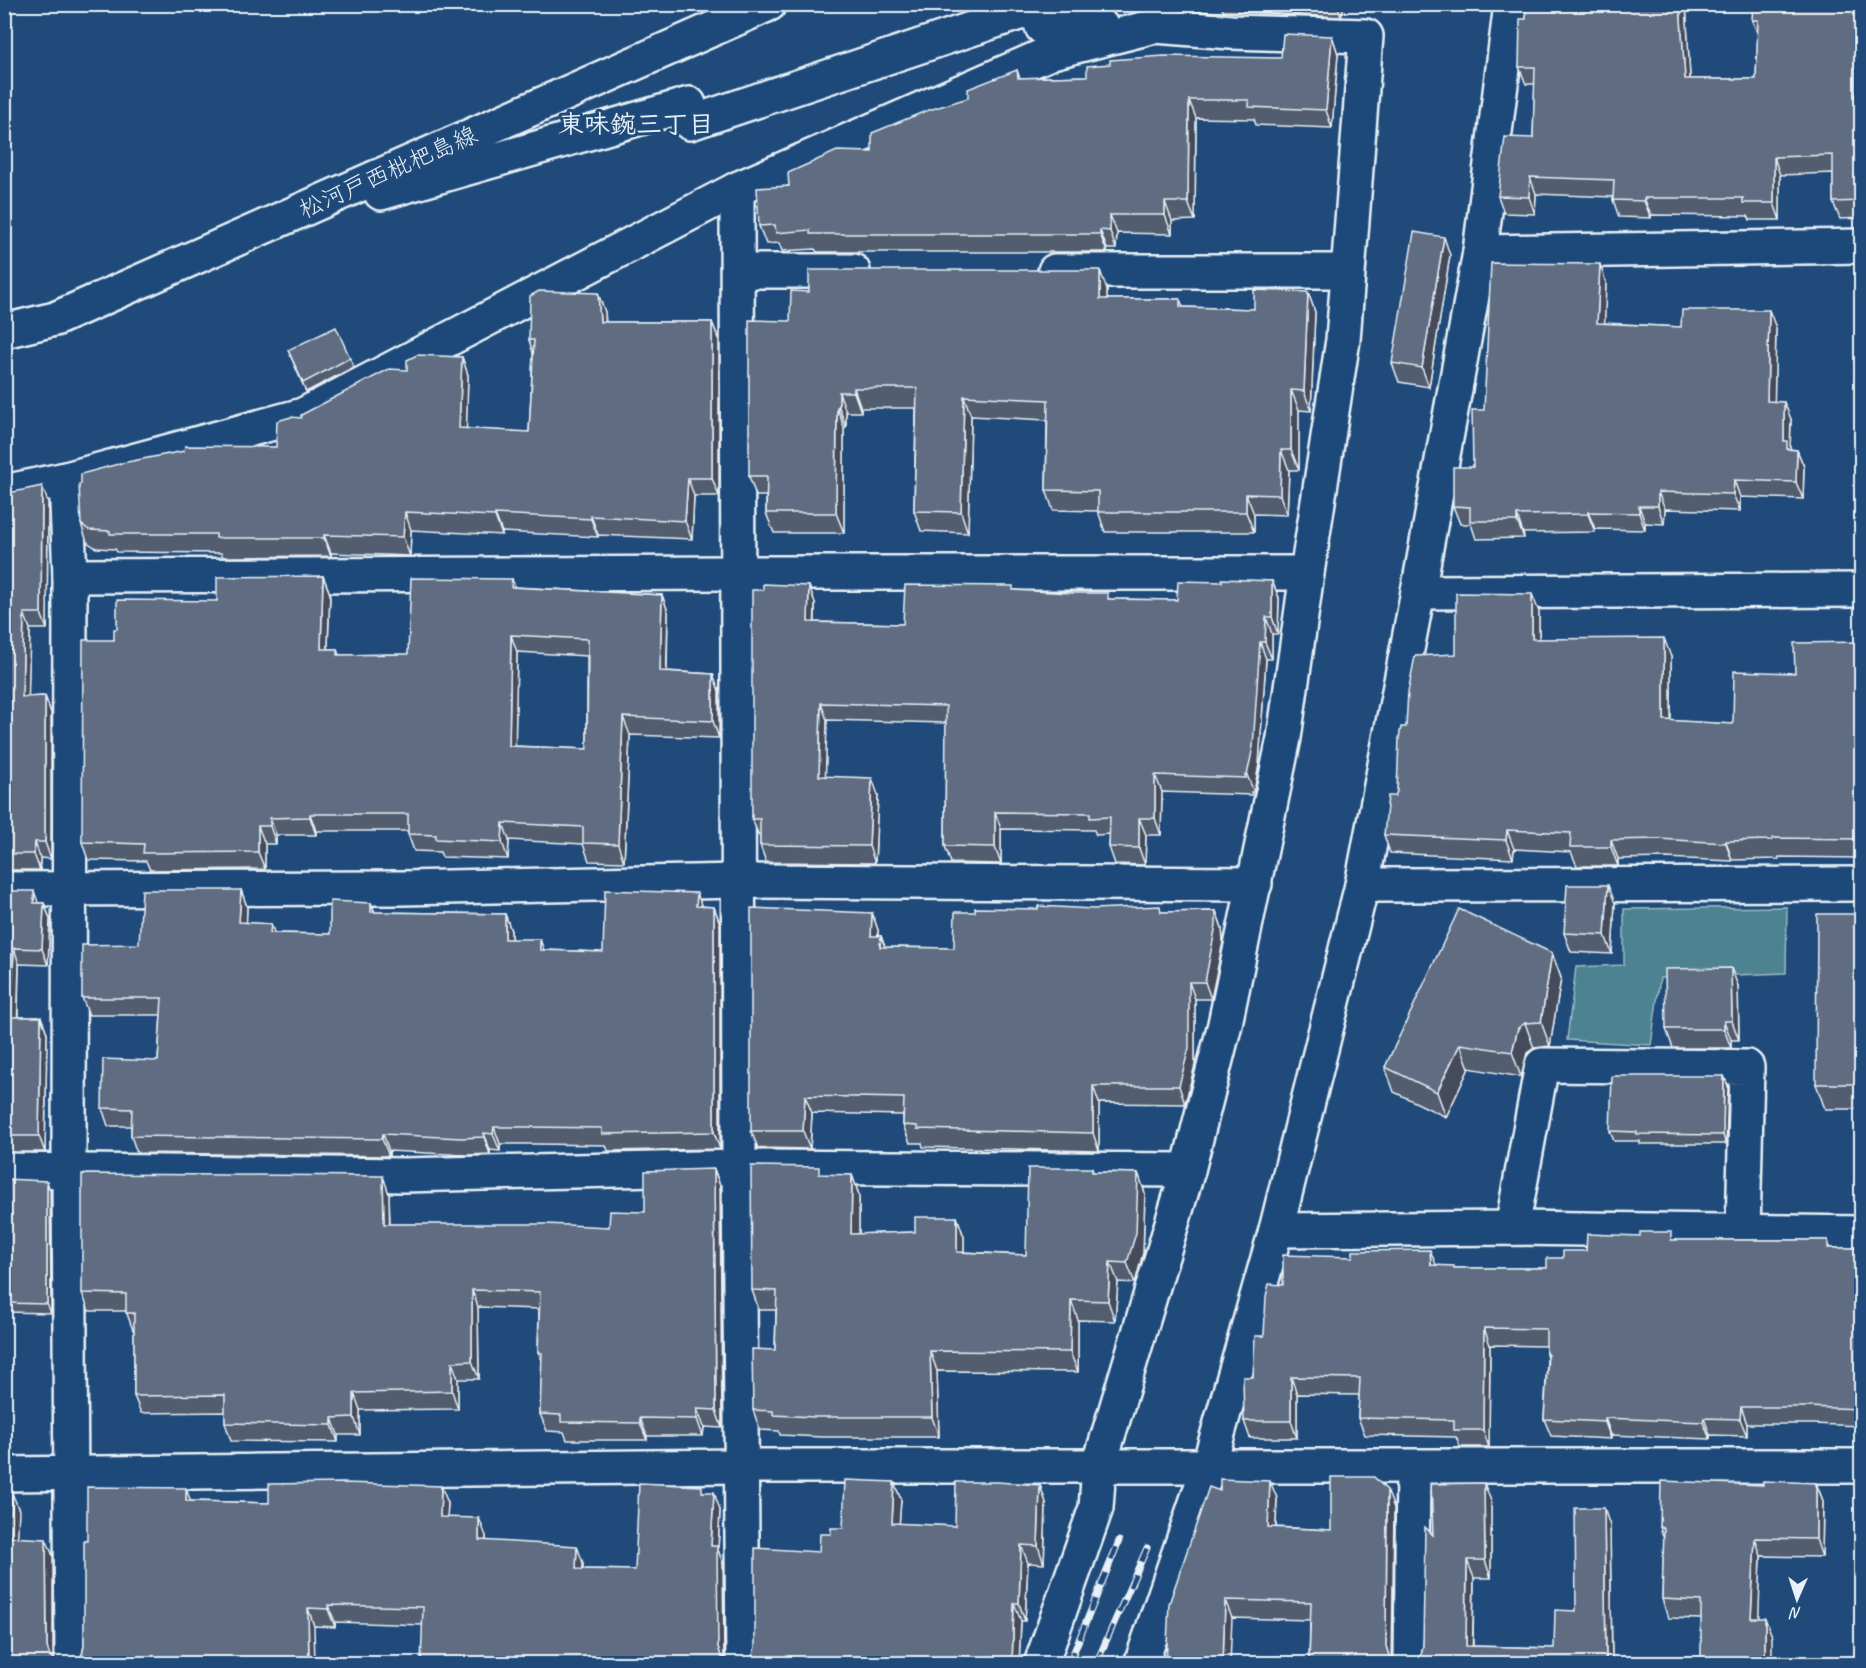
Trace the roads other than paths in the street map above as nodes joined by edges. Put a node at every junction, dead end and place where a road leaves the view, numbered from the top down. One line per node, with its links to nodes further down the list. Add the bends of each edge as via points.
1 (769, 4): 4 (street, 松河戸西枇杷島線)
2 (1511, 4): 7 (street)
3 (1159, 15): 4 (street, via 1042,27 1037,7 690,123 689,104 381,193); 5 (street, via 1052,52); 11 (street, via 1231,32 1366,36)
4 (375, 178): 12 (street, 松河戸西枇杷島線, via 55,319)
5 (737, 189): 8 (street); 13 (street, via 303,415)
6 (1862, 246): 7 (street)
7 (1480, 252): 19 (street)
8 (738, 271): 9 (street); 15 (street)
9 (881, 271)
10 (1024, 271): 11 (street)
11 (1347, 271): 16 (street, via 1343,340)
12 (4, 331)
13 (66, 479): 14 (street); 17 (street)
14 (4, 492)
15 (737, 573): 16 (street); 17 (street); 20 (street)
16 (1306, 573): 21 (street, via 1284,738)
17 (70, 576): 25 (street)
18 (1862, 590): 19 (street)
19 (1418, 592): 23 (street)
20 (739, 881): 21 (street); 25 (street); 26 (street)
21 (1255, 884): 28 (street)
22 (1862, 884): 23 (street)
23 (1362, 885): 31 (street)
24 (4, 889): 25 (street)
25 (71, 889): 29 (street)
26 (739, 1167): 28 (street); 29 (street, via 404,1175); 35 (street)
27 (4, 1170): 29 (street)
28 (1188, 1170): 36 (street)
29 (69, 1171): 40 (street)
30 (1512, 1228): 31 (street); 32 (street); 32 (street, via 1542,1065 1747,1067)
31 (1276, 1230): 34 (street)
32 (1743, 1231): 33 (street)
33 (1862, 1233)
34 (1209, 1465): 36 (street); 38 (street); 44 (street)
35 (742, 1466): 36 (street); 40 (street); 42 (street)
36 (1099, 1466): 43 (street, via 1096,1508)
37 (1862, 1466): 38 (street)
38 (1413, 1468): 45 (street)
39 (4, 1474): 40 (street)
40 (71, 1474): 41 (street)
41 (72, 1664)
42 (743, 1664)
43 (1041, 1664)
44 (1141, 1664)
45 (1411, 1664)

